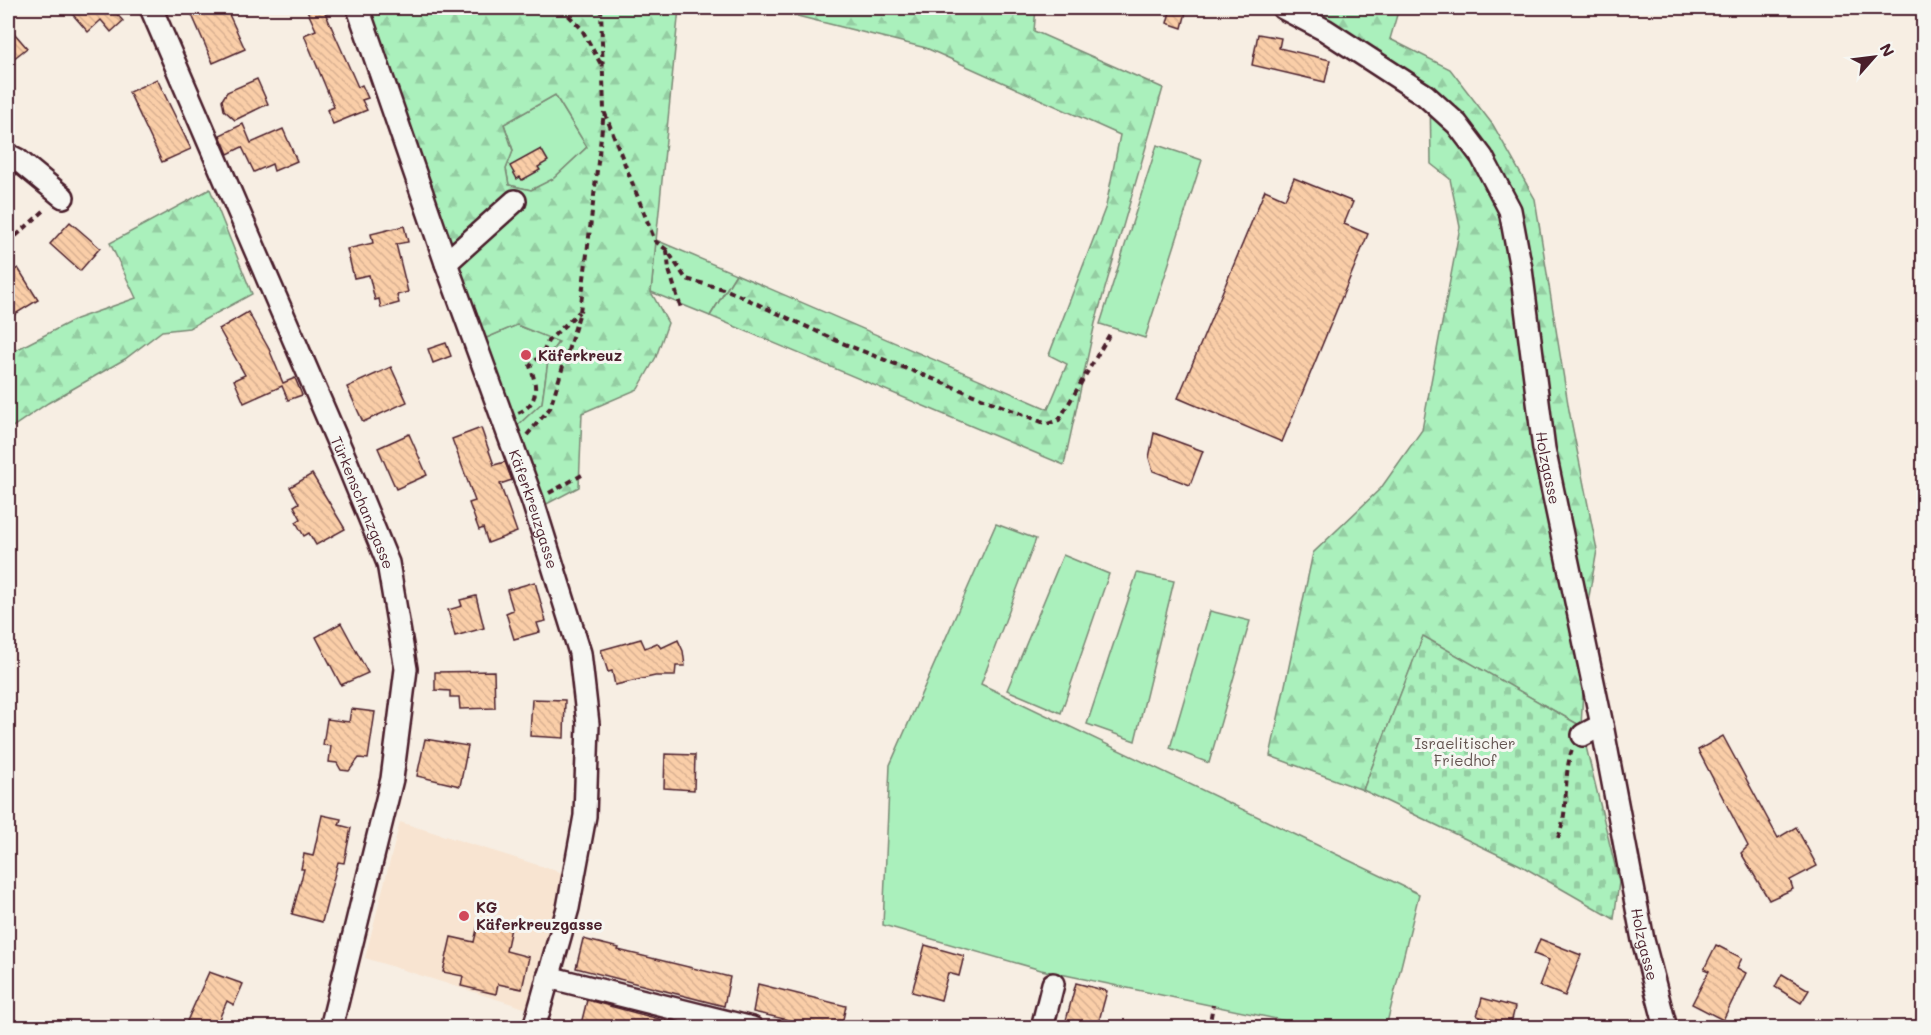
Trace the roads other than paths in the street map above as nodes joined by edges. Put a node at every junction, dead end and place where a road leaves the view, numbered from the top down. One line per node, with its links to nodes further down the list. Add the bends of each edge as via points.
1 (151, 8): 12 (street, Türkenschanzgasse, via 388,563 405,680 392,779)
2 (358, 8): 7 (street, Käferkreuzgasse)
3 (1283, 8): 8 (street, Holzgasse, via 1325,30 1425,95 1456,124 1499,186 1510,210 1544,449)
4 (8, 155): 5 (street)
5 (63, 197)
6 (515, 201): 7 (street)
7 (446, 263): 10 (street, Käferkreuzgasse, via 533,502 580,653 588,724 585,816 568,908)
8 (1602, 725): 9 (street); 16 (street, Holzgasse, via 1643,940)
9 (1583, 735)
10 (548, 977): 13 (street, Käferkreuzgasse); 14 (street)
11 (1053, 984): 15 (street)
12 (331, 1028)
13 (534, 1028)
14 (752, 1028)
15 (1042, 1028)
16 (1666, 1028)

